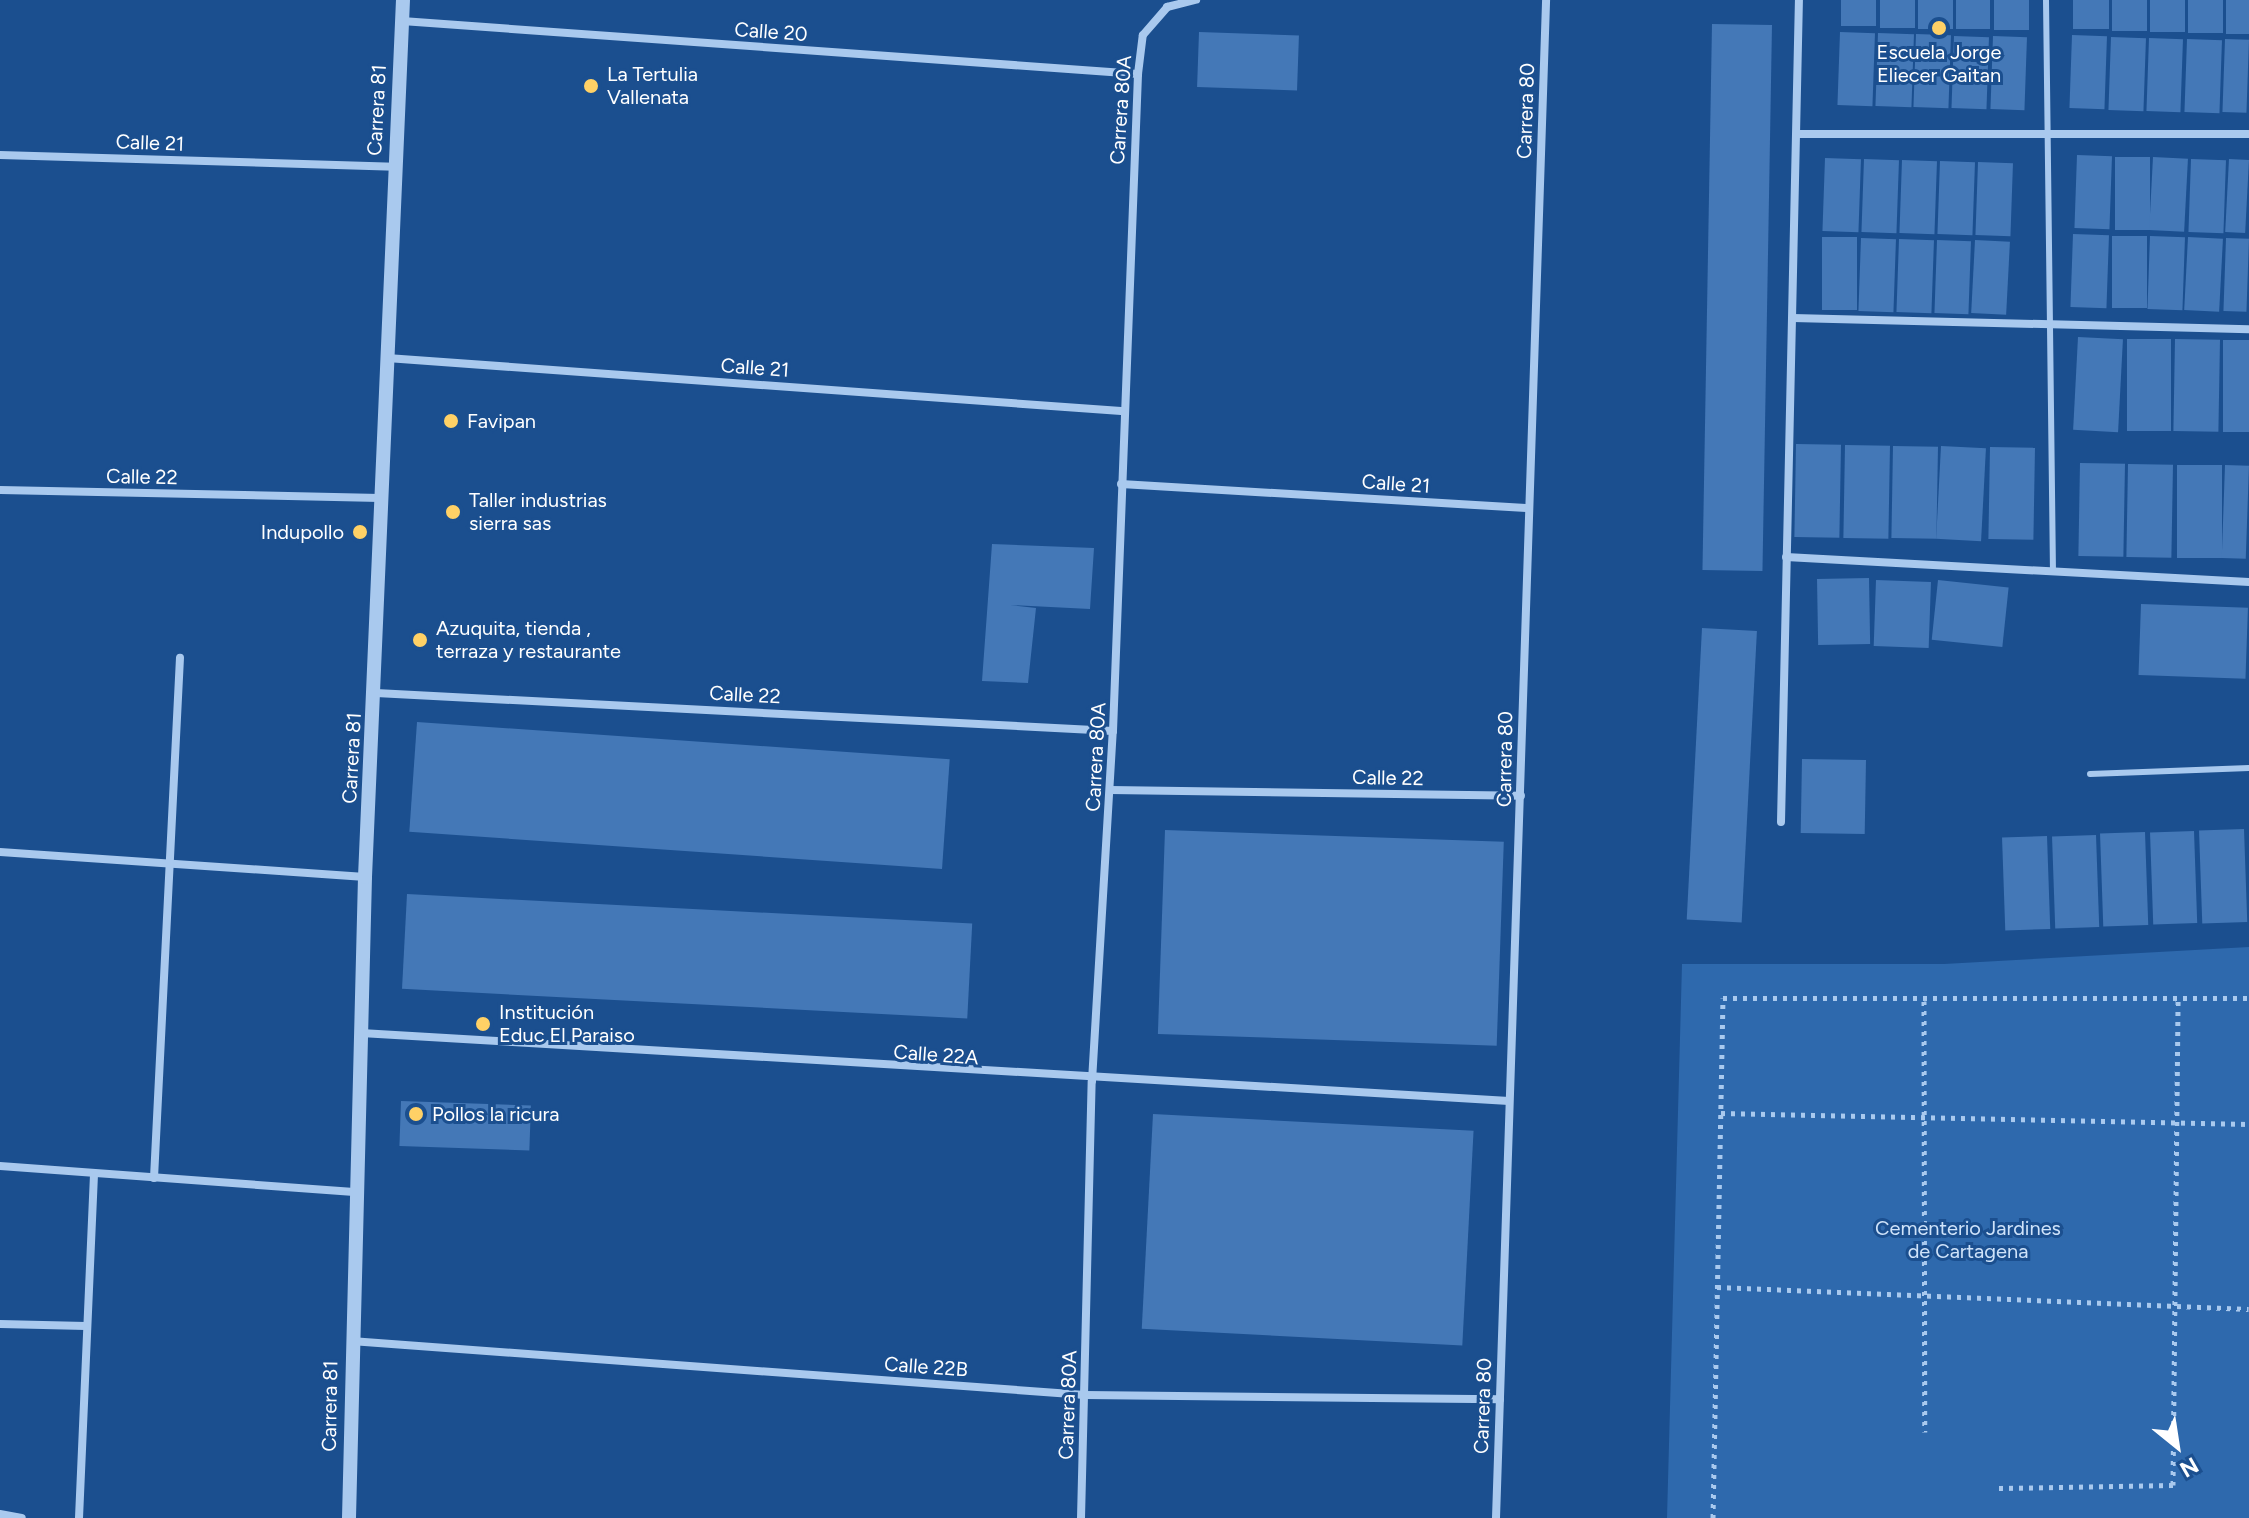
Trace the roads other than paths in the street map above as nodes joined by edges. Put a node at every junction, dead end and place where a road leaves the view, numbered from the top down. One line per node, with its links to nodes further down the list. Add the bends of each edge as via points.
1 (403, 0): 6 (street, Carrera 81)
2 (1196, 0): 7 (street, Carrera 80A, via 1167,7 1143,35)
3 (1546, 0): 21 (street, Carrera 80)
4 (1799, 0): 8 (street)
5 (2046, 0): 10 (lane)
6 (402, 21): 7 (street, Calle 20); 12 (street, Carrera 81)
7 (1138, 74): 17 (street, Carrera 80A)
8 (1798, 134): 10 (street); 13 (street)
9 (2249, 134): 10 (street)
10 (2048, 136): 14 (lane)
11 (0, 155): 12 (street, Calle 21)
12 (394, 167): 16 (street, Carrera 81)
13 (1793, 318): 14 (street); 22 (street)
14 (2050, 324): 15 (street); 23 (lane)
15 (2249, 329)
16 (387, 358): 17 (street, Calle 21); 20 (street, Carrera 81)
17 (1121, 411): 18 (street, Carrera 80A)
18 (1121, 484): 21 (street, Calle 21); 27 (street, Carrera 80A)
19 (0, 490): 20 (street, Calle 22)
20 (380, 498): 26 (street, Carrera 81)
21 (1526, 508): 31 (street, Carrera 80)
22 (1786, 557): 23 (street); 32 (street)
23 (2053, 571): 24 (street)
24 (2249, 582)
25 (180, 658): 34 (street)
26 (376, 693): 27 (street, Calle 22); 35 (street, Carrera 81)
27 (1113, 731): 30 (street, Carrera 80A)
28 (2249, 768): 29 (lane)
29 (2090, 774)
30 (1110, 790): 31 (street, Calle 22); 37 (street, Carrera 80A)
31 (1521, 796): 38 (street, Carrera 80)
32 (1781, 822)
33 (0, 852): 34 (street)
34 (174, 862): 35 (street); 41 (street)
35 (365, 877): 36 (street, Carrera 81)
36 (361, 1033): 37 (street, Calle 22A); 42 (street, Carrera 81)
37 (1092, 1081): 38 (street, Calle 22A); 46 (street, Carrera 80A)
38 (1509, 1101): 47 (street, Carrera 80)
39 (0, 1166): 40 (street)
40 (94, 1173): 41 (street); 44 (street)
41 (154, 1178): 42 (street)
42 (354, 1192): 45 (street, Carrera 81)
43 (0, 1324): 44 (street)
44 (86, 1326): 50 (street)
45 (351, 1341): 46 (street, Calle 22B); 51 (street, Carrera 81)
46 (1085, 1395): 47 (street, Calle 22B); 52 (street, Carrera 80A)
47 (1500, 1399): 53 (street, Carrera 80)
48 (0, 1514): 49 (street)
49 (22, 1518)
50 (79, 1518)
51 (349, 1518)
52 (1081, 1518)
53 (1496, 1518)

